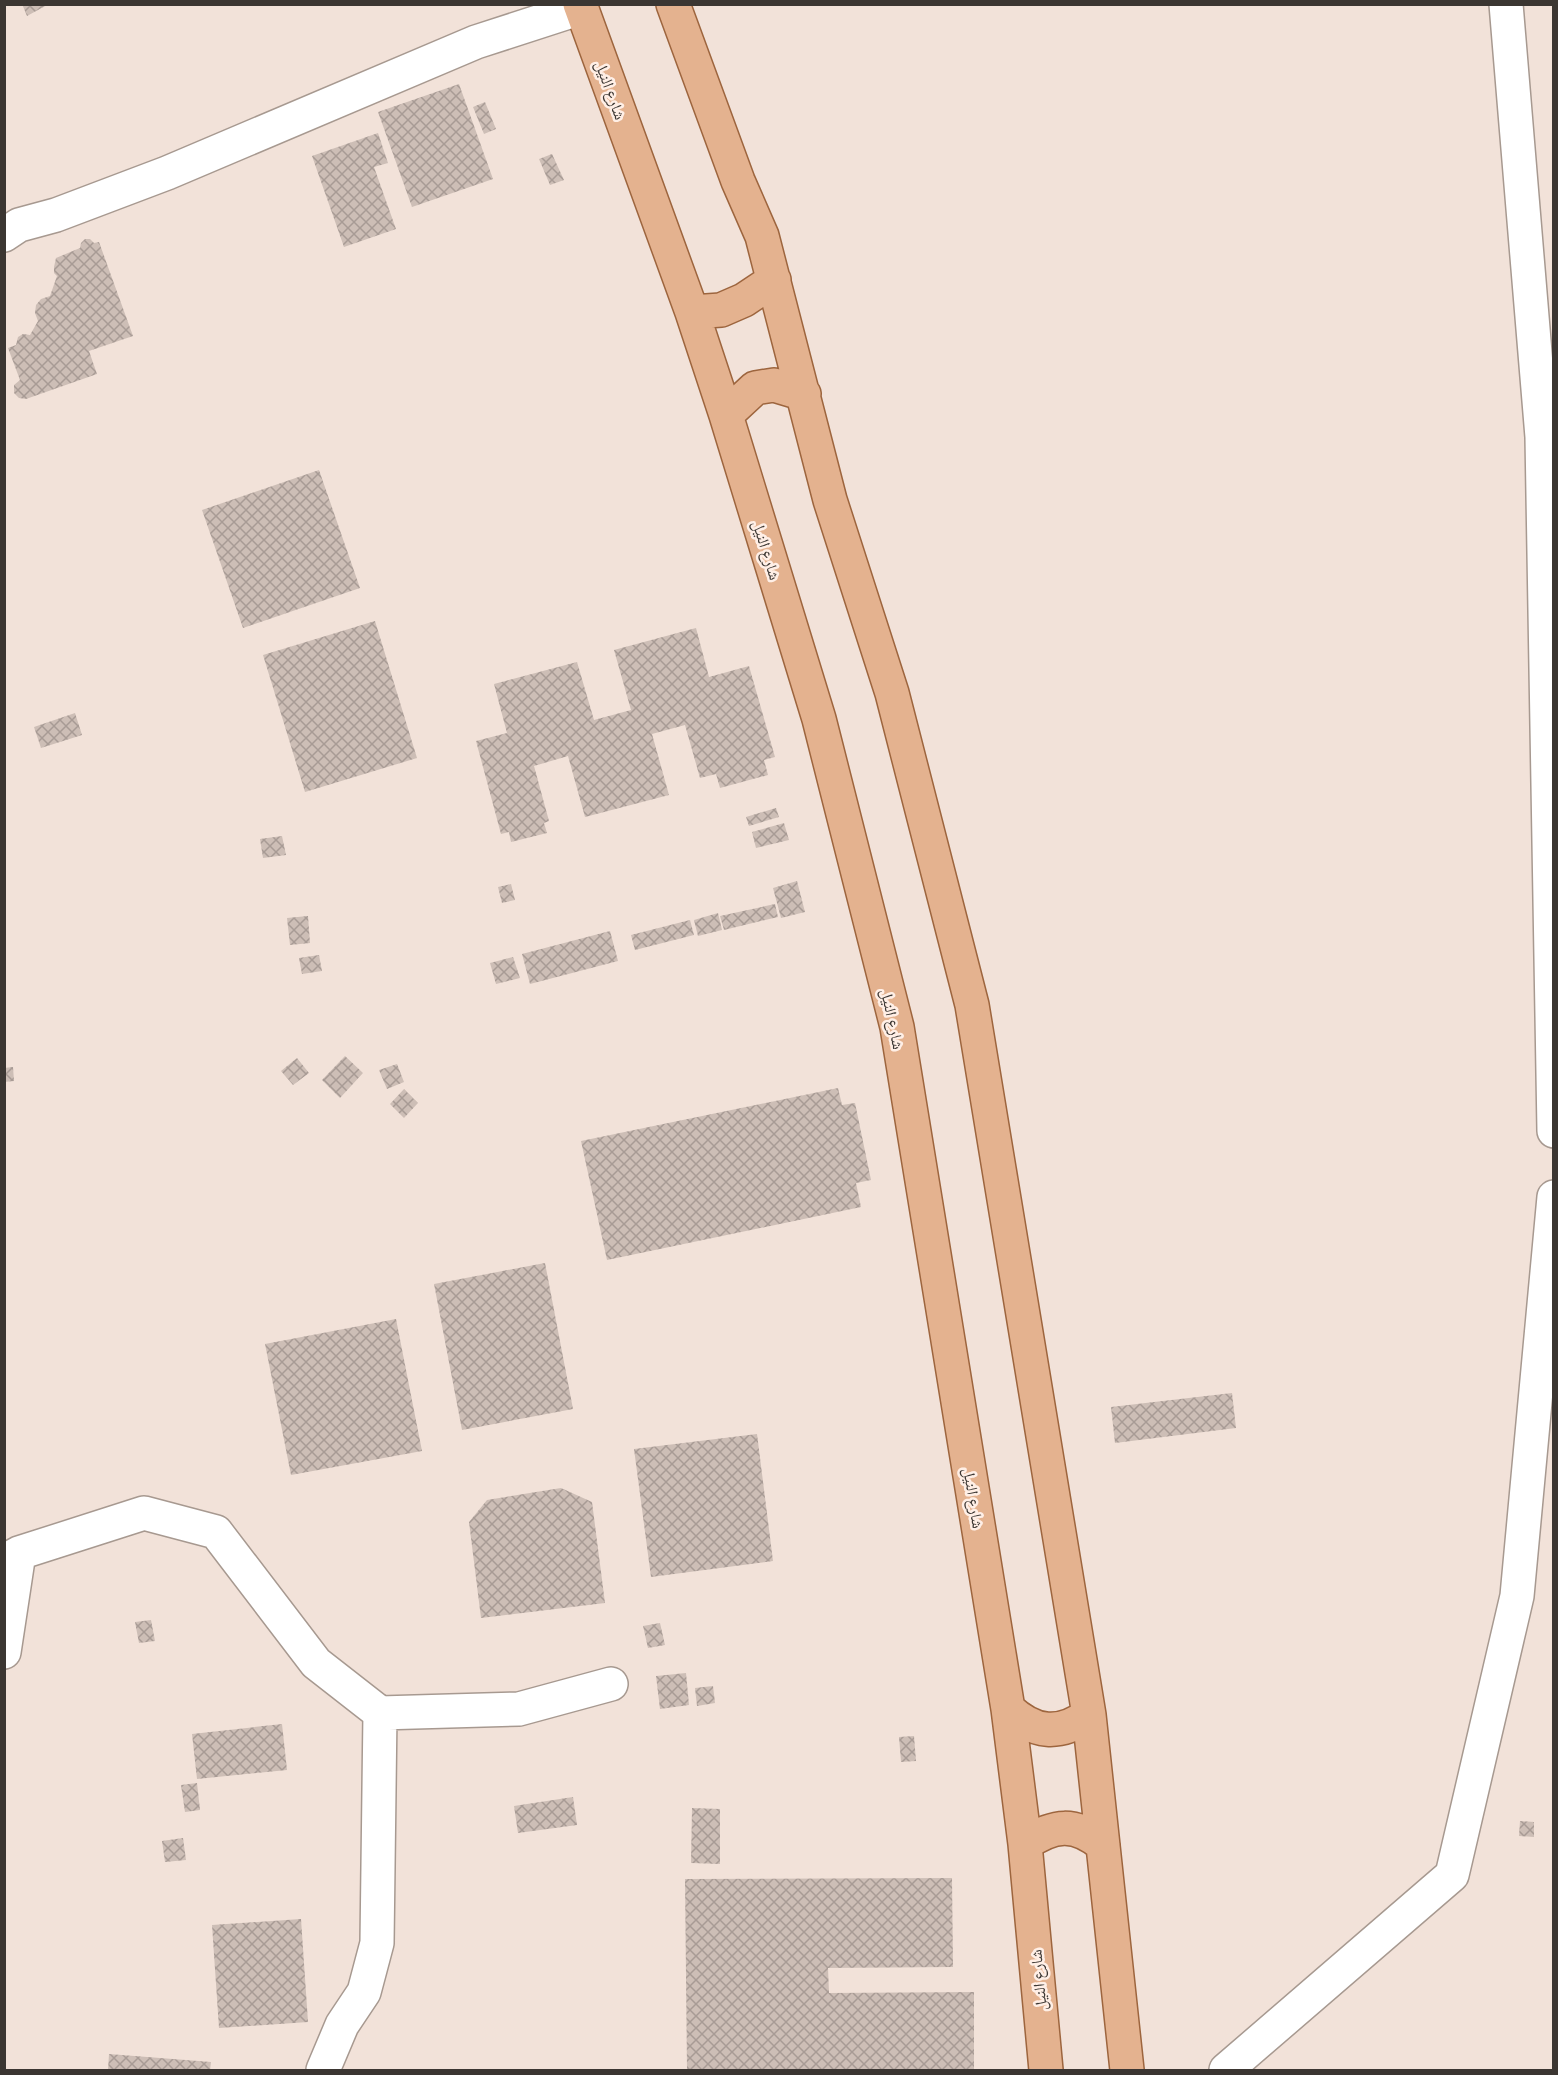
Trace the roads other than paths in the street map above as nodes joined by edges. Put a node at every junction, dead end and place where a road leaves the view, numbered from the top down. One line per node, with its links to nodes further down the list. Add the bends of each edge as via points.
1 (673, 4): 5 (main road, via 762,236)
2 (1506, 4): 9 (street, via 1542,438)
3 (581, 6): 4 (street, via 476,42 167,173 56,215 18,225); 6 (main road, شارع النيل)
4 (4, 234)
5 (774, 280): 6 (main road, via 721,310); 7 (main road)
6 (692, 312): 8 (main road, شارع النيل)
7 (804, 394): 8 (main road, via 774,385 754,388); 16 (main road, via 830,500 892,693 972,1005)
8 (726, 415): 14 (main road, شارع النيل, via 819,719 897,1027)
9 (1554, 1131)
10 (1554, 1197): 22 (street, via 1516,1596 1452,1875)
11 (12, 1557): 12 (street); 15 (street, via 144,1513 216,1532 316,1663)
12 (4, 1652)
13 (611, 1684): 15 (street, via 519,1709)
14 (1008, 1709): 16 (main road, via 1021,1722 1048,1730 1074,1726); 17 (main road, شارع النيل)
15 (380, 1713): 19 (street, via 377,1943 364,1992 342,2025)
16 (1089, 1715): 18 (main road)
17 (1025, 1844): 18 (main road, via 1055,1828 1089,1834); 20 (main road, شارع النيل)
18 (1103, 1845): 21 (main road)
19 (323, 2070)
20 (1046, 2070)
21 (1127, 2070)
22 (1226, 2070)

